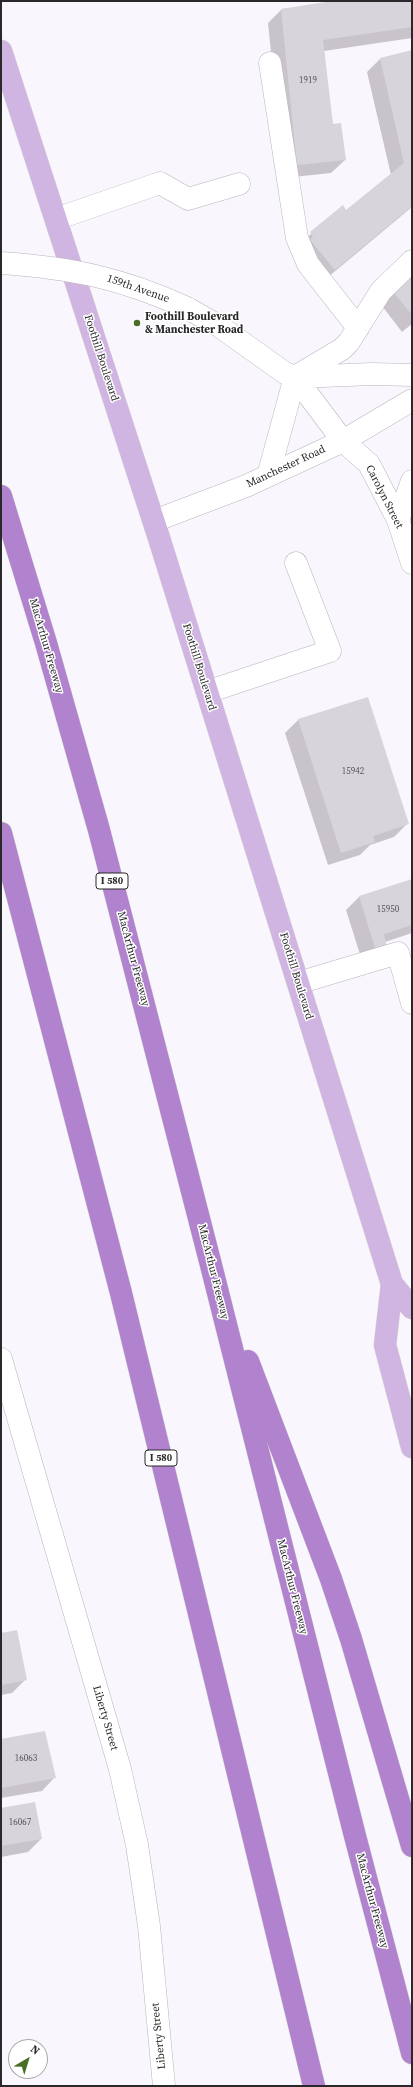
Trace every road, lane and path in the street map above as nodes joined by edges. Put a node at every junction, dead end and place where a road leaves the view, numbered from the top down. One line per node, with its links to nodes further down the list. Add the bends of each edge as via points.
1 (1, 51): 4 (main road, Foothill Boulevard)
2 (270, 63): 7 (street, via 297,238 308,264)
3 (239, 184): 4 (street, via 188,199 160,184)
4 (56, 219): 16 (main road, Foothill Boulevard)
5 (412, 261): 7 (street, via 381,291)
6 (1, 263): 9 (street, 159th Avenue, bridge, via 75,270 151,291 219,326)
7 (358, 328): 9 (street, via 342,350)
8 (412, 375): 9 (street)
9 (295, 377): 11 (street, 159th Avenue); 12 (street)
10 (412, 400): 11 (street, Manchester Road)
11 (343, 441): 12 (street, Manchester Road); 15 (street, Carolyn Street, via 369,464)
12 (268, 476): 16 (street, Manchester Road, via 202,505)
13 (412, 481): 15 (street)
14 (1, 496): 23 (highway, MacArthur Freeway / I 580, via 99,830)
15 (398, 520): 17 (street, Carolyn Street)
16 (154, 521): 19 (main road, Foothill Boulevard)
17 (412, 562)
18 (296, 563): 19 (street, via 330,651)
19 (207, 692): 21 (main road, Foothill Boulevard)
20 (1, 833): 31 (highway, I 580, via 122,1294)
21 (298, 983): 22 (street, via 398,953); 24 (main road, Foothill Boulevard)
22 (412, 1003)
23 (212, 1269): 28 (highway, via 331,1579 356,1654); 29 (highway, MacArthur Freeway / I 580)
24 (392, 1284): 25 (main road, Foothill Boulevard); 27 (main road, Foothill Boulevard, via 385,1345)
25 (412, 1308)
26 (1, 1359): 30 (street, Liberty Street, via 120,1769 137,1845 149,1926)
27 (412, 1447)
28 (412, 1846)
29 (412, 2053)
30 (164, 2086)
31 (314, 2086)

